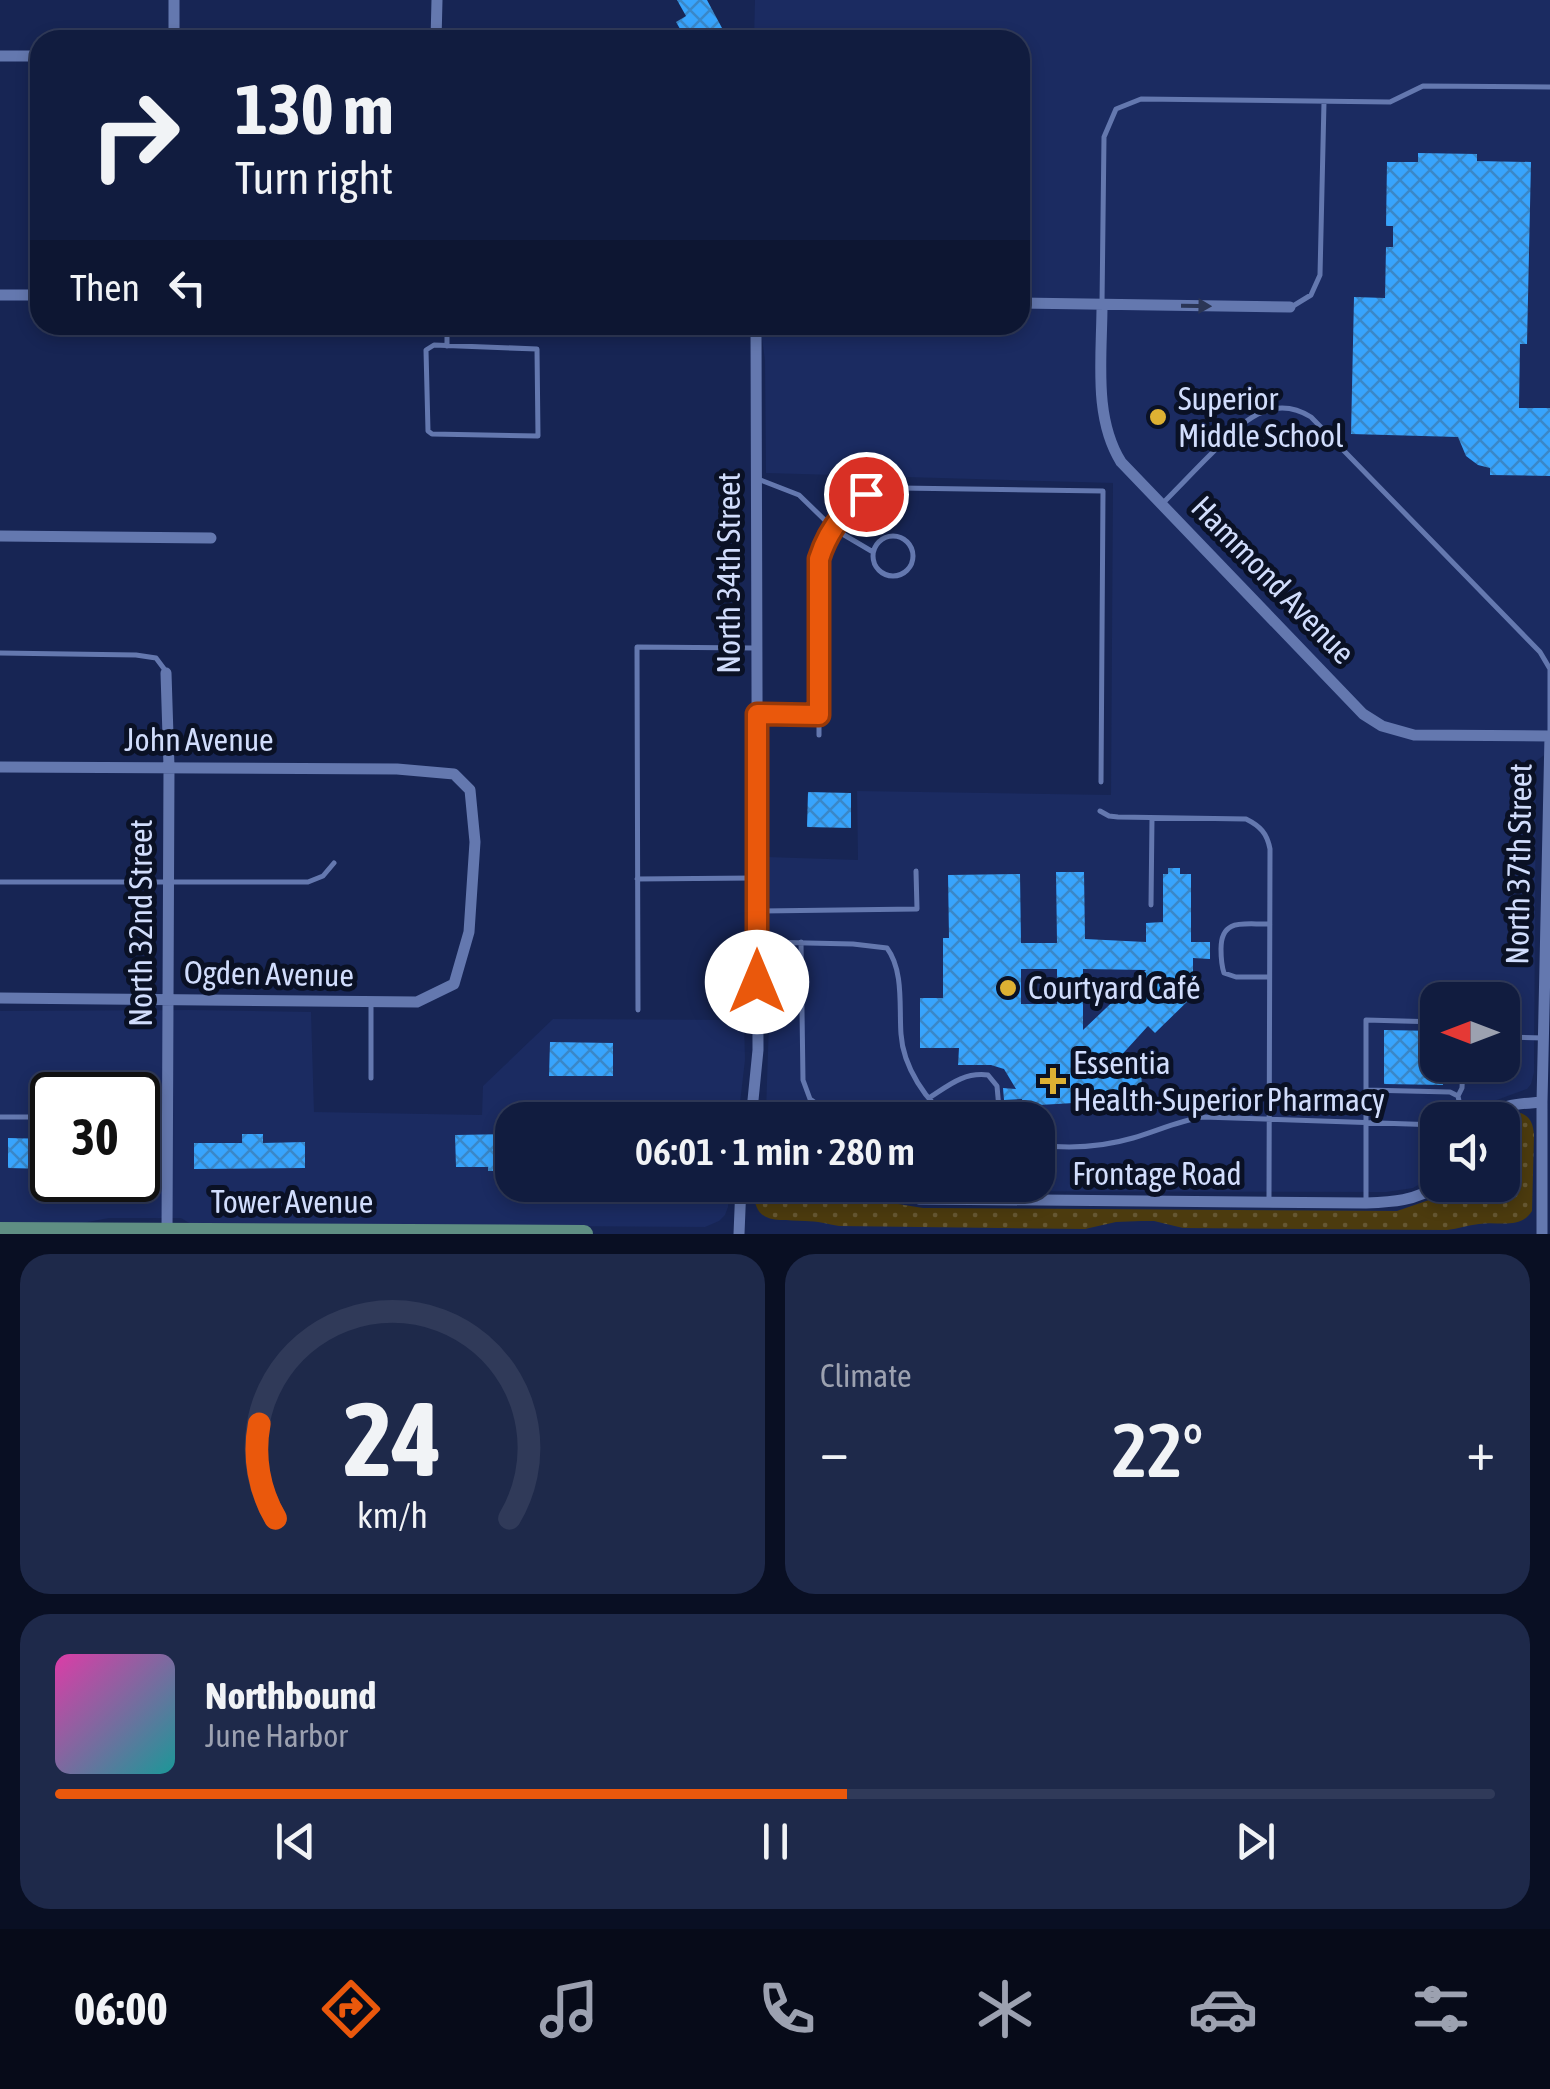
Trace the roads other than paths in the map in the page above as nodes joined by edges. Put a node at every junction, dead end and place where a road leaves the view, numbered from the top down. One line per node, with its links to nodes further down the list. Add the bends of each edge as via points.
1 (174, 0): 3 (street)
2 (437, 0): 4 (street)
3 (174, 30)
4 (436, 30)
5 (0, 56): 6 (street)
6 (30, 56)
7 (1550, 87): 8 (lane, via 1423,86 1390,102)
8 (1324, 102): 12 (lane, via 1141,99 1116,110 1104,136); 13 (lane, via 1320,275 1311,295)
9 (0, 294): 10 (street)
10 (30, 295)
11 (1030, 303): 12 (street)
12 (1102, 305): 13 (street, one-way to 13); 18 (street, Hammond Avenue, via 1105,428 1122,462)
13 (1290, 307)
14 (447, 335): 16 (lane)
15 (756, 335): 17 (street, North 34th Street)
16 (448, 346): 16 (lane, via 538,349 538,436 432,434 426,350)
17 (756, 478): 19 (lane, via 799,495); 23 (street, North 34th Street)
18 (1162, 504): 29 (street, Hammond Avenue, via 1363,714 1382,726 1414,735); 29 (lane, via 1248,419 1299,410 1540,652 1550,669)
19 (834, 529): 22 (lane); 27 (lane, via 819,559); 32 (lane, via 850,506 886,489 1103,491)
20 (0, 536): 21 (street)
21 (211, 538)
22 (873, 552): 22 (lane, via 879,570 891,576 912,562 909,543 898,536 880,540)
23 (757, 648): 26 (street, North 34th Street); 38 (lane, via 636,647)
24 (0, 653): 25 (lane, via 136,655 156,658)
25 (166, 673): 31 (street, North 32nd Street)
26 (757, 714): 27 (lane); 37 (street, North 34th Street)
27 (819, 715): 28 (lane)
28 (819, 735)
29 (1550, 736): 52 (street, North 37th Street)
30 (0, 767): 31 (street, John Avenue)
31 (169, 767): 40 (street, North 32nd Street); 50 (street, John Avenue, via 454,774 470,790 468,932 454,984)
32 (1100, 782)
33 (1100, 811): 34 (lane)
34 (1152, 817): 41 (lane); 43 (lane, via 1246,819 1262,829 1270,848)
35 (334, 863): 40 (lane, via 308,882)
36 (916, 872): 42 (lane, via 917,909)
37 (758, 878): 38 (lane); 42 (street, North 34th Street)
38 (637, 879): 51 (lane)
39 (0, 882): 40 (lane)
40 (169, 883): 48 (street, North 32nd Street)
41 (1151, 905)
42 (758, 911): 44 (street, North 34th Street)
43 (1270, 924): 46 (lane); 46 (lane, via 1231,926 1221,936 1224,973)
44 (757, 942): 45 (lane); 61 (street, North 34th Street)
45 (801, 942): 60 (lane, via 890,952 905,1056); 62 (lane, via 801,1062)
46 (1270, 977): 72 (lane)
47 (0, 998): 48 (street, Ogden Avenue)
48 (169, 1000): 49 (street, Ogden Avenue); 71 (street, North 32nd Street)
49 (371, 1002): 50 (street, Ogden Avenue); 56 (lane)
50 (417, 1002)
51 (638, 1010)
52 (1547, 1014): 55 (street, North 37th Street)
53 (1420, 1022): 58 (lane, via 1366,1020)
54 (1520, 1037): 55 (lane)
55 (1543, 1038): 66 (street, North 37th Street)
56 (372, 1078)
57 (1462, 1082): 59 (lane)
58 (1366, 1090): 59 (lane); 73 (lane)
59 (1458, 1096): 65 (lane)
60 (929, 1098): 63 (lane); 64 (lane, via 974,1074 997,1086)
61 (753, 1102)
62 (814, 1102)
63 (932, 1102)
64 (998, 1102)
65 (1459, 1102)
66 (1542, 1102): 67 (street); 76 (street, North 37th Street)
67 (1520, 1104)
68 (0, 1117): 69 (lane)
69 (30, 1117)
70 (160, 1118): 71 (lane)
71 (169, 1118): 83 (street, North 32nd Street)
72 (1269, 1120): 73 (lane); 75 (lane, via 1203,1117 1111,1144); 80 (lane)
73 (1366, 1123): 74 (lane); 81 (lane)
74 (1420, 1124)
75 (1055, 1145)
76 (1546, 1168): 86 (street, North 37th Street)
77 (1420, 1195): 81 (street, Frontage Road)
78 (1055, 1200): 80 (street, Frontage Road)
79 (741, 1202): 85 (street)
80 (1269, 1202): 81 (street, Frontage Road)
81 (1366, 1203)
82 (0, 1231): 83 (main road, Tower Avenue)
83 (168, 1233): 84 (main road, Tower Avenue)
84 (584, 1234)
85 (740, 1234)
86 (1542, 1234)

